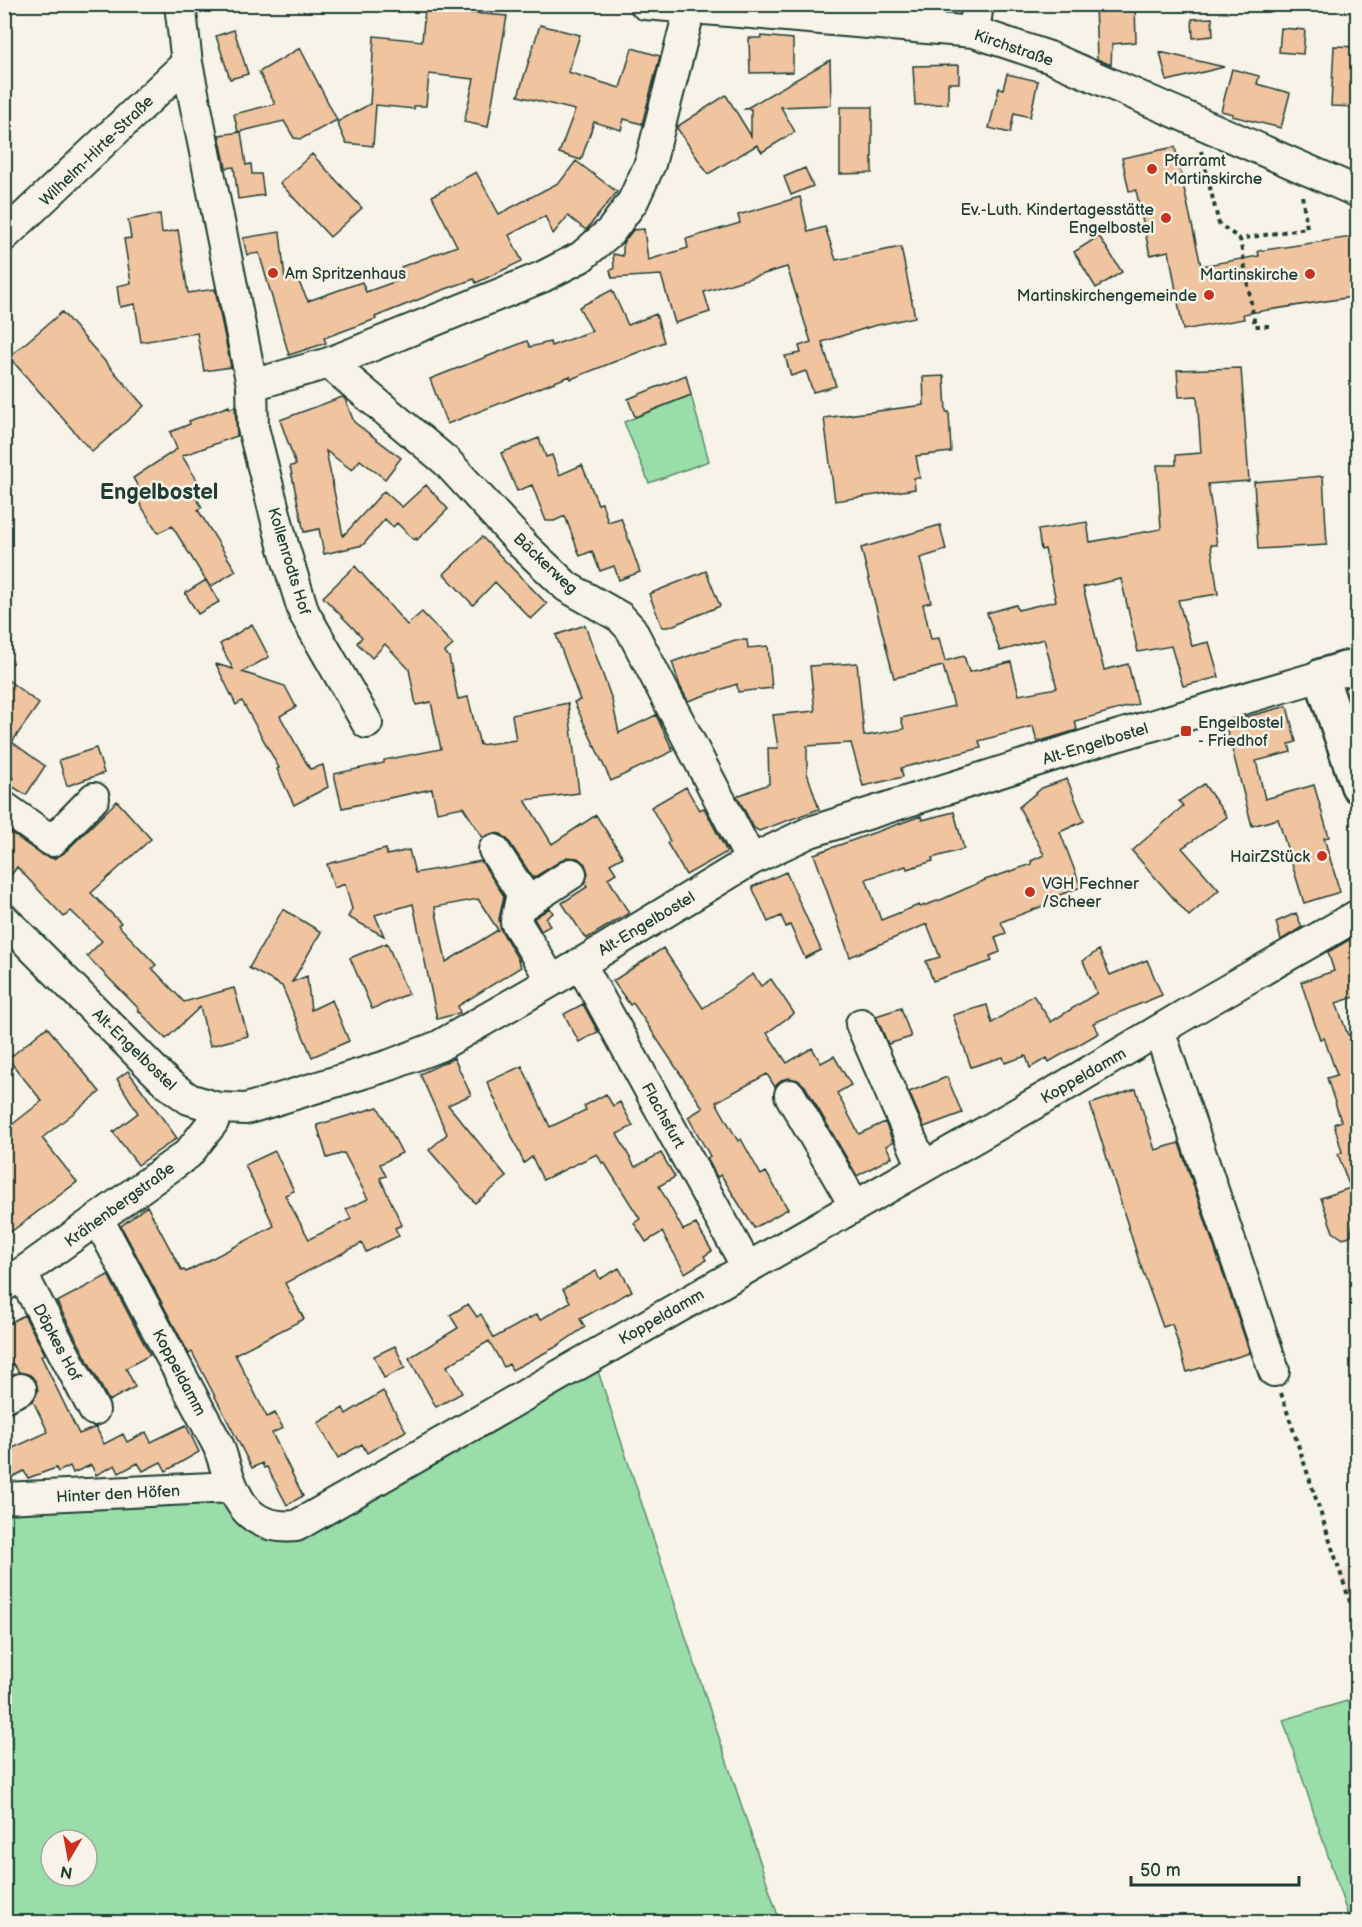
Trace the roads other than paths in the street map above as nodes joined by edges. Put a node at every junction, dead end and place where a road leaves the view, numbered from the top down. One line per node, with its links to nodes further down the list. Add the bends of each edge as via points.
1 (180, 4): 5 (street)
2 (646, 5): 3 (street, Kirchstraße)
3 (690, 8): 4 (street, Kirchstraße); 8 (street, via 650,164 633,201 611,231 580,257 542,277)
4 (976, 18): 6 (street, Kirchstraße, via 1049,57)
5 (187, 63): 7 (street, Wilhelm-Hirte-Straße); 9 (street)
6 (1358, 192)
7 (4, 236)
8 (329, 363): 9 (street); 17 (street, Bäckerweg, via 447,462 567,587 620,617 631,629)
9 (252, 385): 12 (street, Kollenrodts Hof, via 253,428 304,613)
10 (1358, 665): 11 (main road, Alt-Engelbostel)
11 (1322, 676): 13 (main road); 17 (street, Alt-Engelbostel, via 810,832)
12 (367, 723)
13 (1358, 786)
14 (94, 798): 15 (street, via 52,841)
15 (4, 807)
16 (494, 850): 19 (street, via 522,893)
17 (751, 860): 22 (street, Alt-Engelbostel)
18 (571, 874): 19 (street)
19 (520, 907): 23 (street, via 516,922)
20 (1358, 915): 25 (street, Koppeldamm)
21 (4, 919): 27 (street, Alt-Engelbostel, via 167,1083 189,1099)
22 (580, 963): 23 (street, Alt-Engelbostel); 31 (street, Flachsfurt)
23 (552, 981): 27 (street, Alt-Engelbostel, via 439,1046 390,1065 246,1109)
24 (861, 1024): 28 (street)
25 (1159, 1030): 28 (street, Koppeldamm); 33 (street)
26 (790, 1095): 29 (street)
27 (218, 1108): 30 (street, Krähenbergstraße, via 213,1122 188,1154)
28 (923, 1167): 29 (street, Koppeldamm)
29 (855, 1206): 31 (street, Koppeldamm)
30 (98, 1219): 32 (street, Krähenbergstraße); 35 (street, Koppeldamm, via 219,1447)
31 (747, 1267): 35 (street, Koppeldamm, via 296,1526 279,1527 252,1515)
32 (13, 1280): 34 (street, Döpkes Hof)
33 (1274, 1371)
34 (94, 1410)
35 (232, 1487): 36 (street, Hinter den Höfen)
36 (4, 1498)

